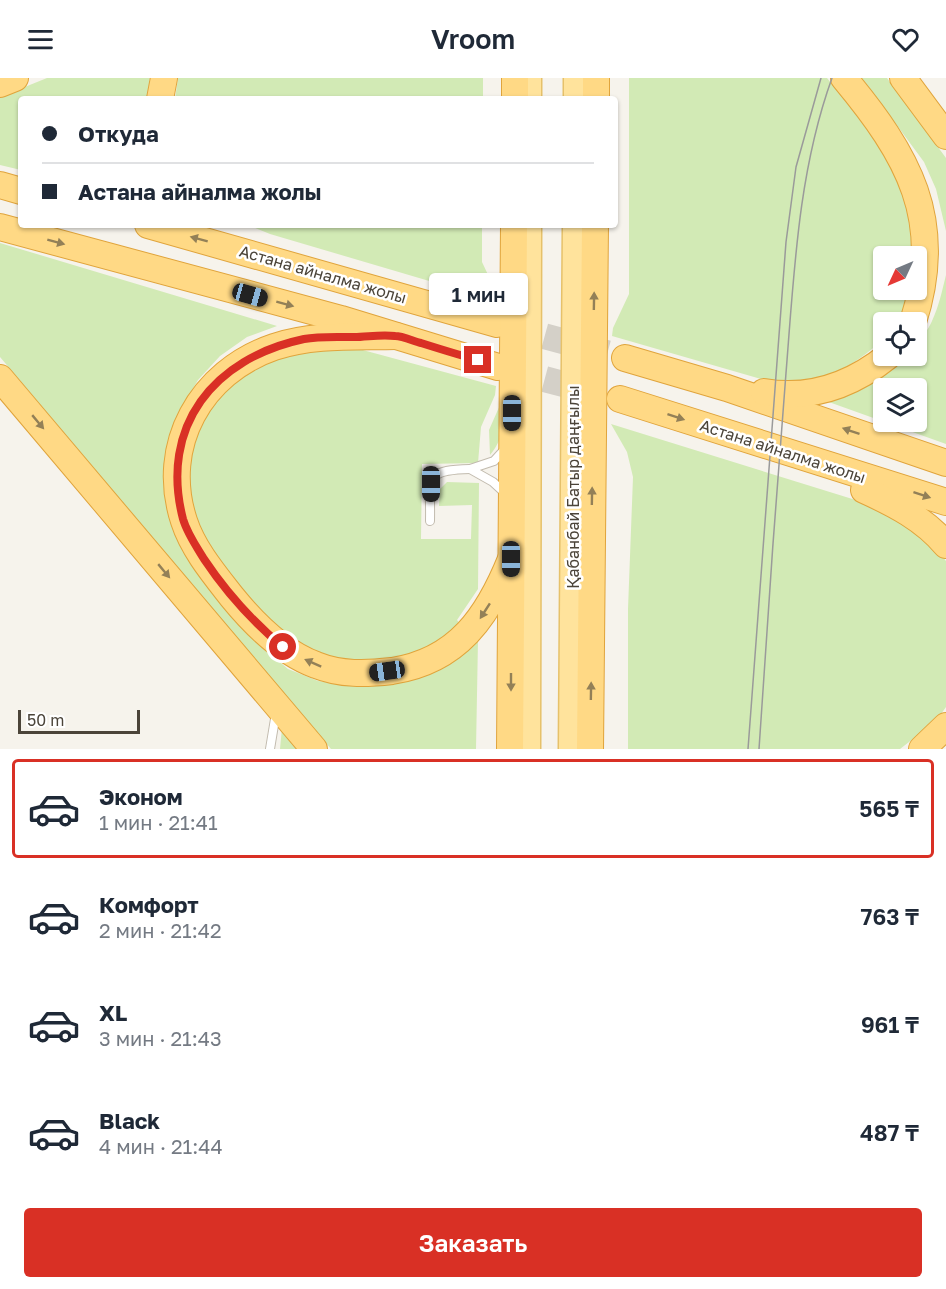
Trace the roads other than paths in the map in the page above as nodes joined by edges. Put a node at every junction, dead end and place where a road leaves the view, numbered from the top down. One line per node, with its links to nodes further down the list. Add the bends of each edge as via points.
1 (15, 78): 9 (highway)
2 (164, 78): 10 (highway)
3 (515, 78): 11 (highway)
4 (529, 78): 12 (main road)
5 (576, 78): 13 (main road)
6 (596, 78): 14 (highway)
7 (844, 78): 26 (highway, via 898,147 915,174 928,207 934,242 931,273)
8 (903, 78): 15 (highway)
9 (0, 84)
10 (161, 96)
11 (514, 96)
12 (529, 96)
13 (576, 96)
14 (596, 96)
15 (946, 136)
16 (0, 185): 17 (highway)
17 (18, 190)
18 (0, 227): 28 (highway, one-way to 28)
19 (159, 228): 25 (highway, Астана айналма жолы, one-way to 19)
20 (227, 228): 25 (highway)
21 (514, 228): 35 (highway)
22 (529, 228): 49 (main road)
23 (575, 228): 50 (main road, Қабанбай Батыр даңғылы)
24 (595, 228): 51 (highway, one-way to 24)
25 (351, 282): 27 (highway, Астана айналма жолы)
26 (918, 312)
27 (497, 324)
28 (396, 336): 31 (highway); 43 (highway, one-way to 28, via 485,612 454,646 430,660 402,669 345,673 315,665 283,647 262,629 243,611 192,539 183,520 178,463 184,432 209,388 250,357 274,347 306,339)
29 (625, 358): 33 (highway)
30 (875, 366): 33 (highway, via 838,386 812,393 779,394)
31 (498, 367)
32 (0, 378): 44 (highway, one-way to 44)
33 (711, 383): 37 (highway, one-way to 33)
34 (620, 399): 36 (highway, Астана айналма жолы, one-way to 36)
35 (512, 437): 38 (lane, via 494,461); 39 (highway)
36 (774, 448): 40 (highway, Астана айналма жолы, one-way to 40); 42 (highway, via 894,504 922,522)
37 (946, 463)
38 (470, 469): 39 (lane, via 493,482); 41 (lane, via 447,470 433,477)
39 (512, 501): 43 (highway)
40 (946, 502)
41 (430, 521)
42 (946, 545)
43 (511, 559): 48 (highway, one-way to 48)
44 (277, 706): 46 (lane); 47 (highway)
45 (946, 726): 52 (highway)
46 (270, 749)
47 (314, 749)
48 (510, 749)
49 (528, 749)
50 (571, 749)
51 (590, 749)
52 (922, 749)

